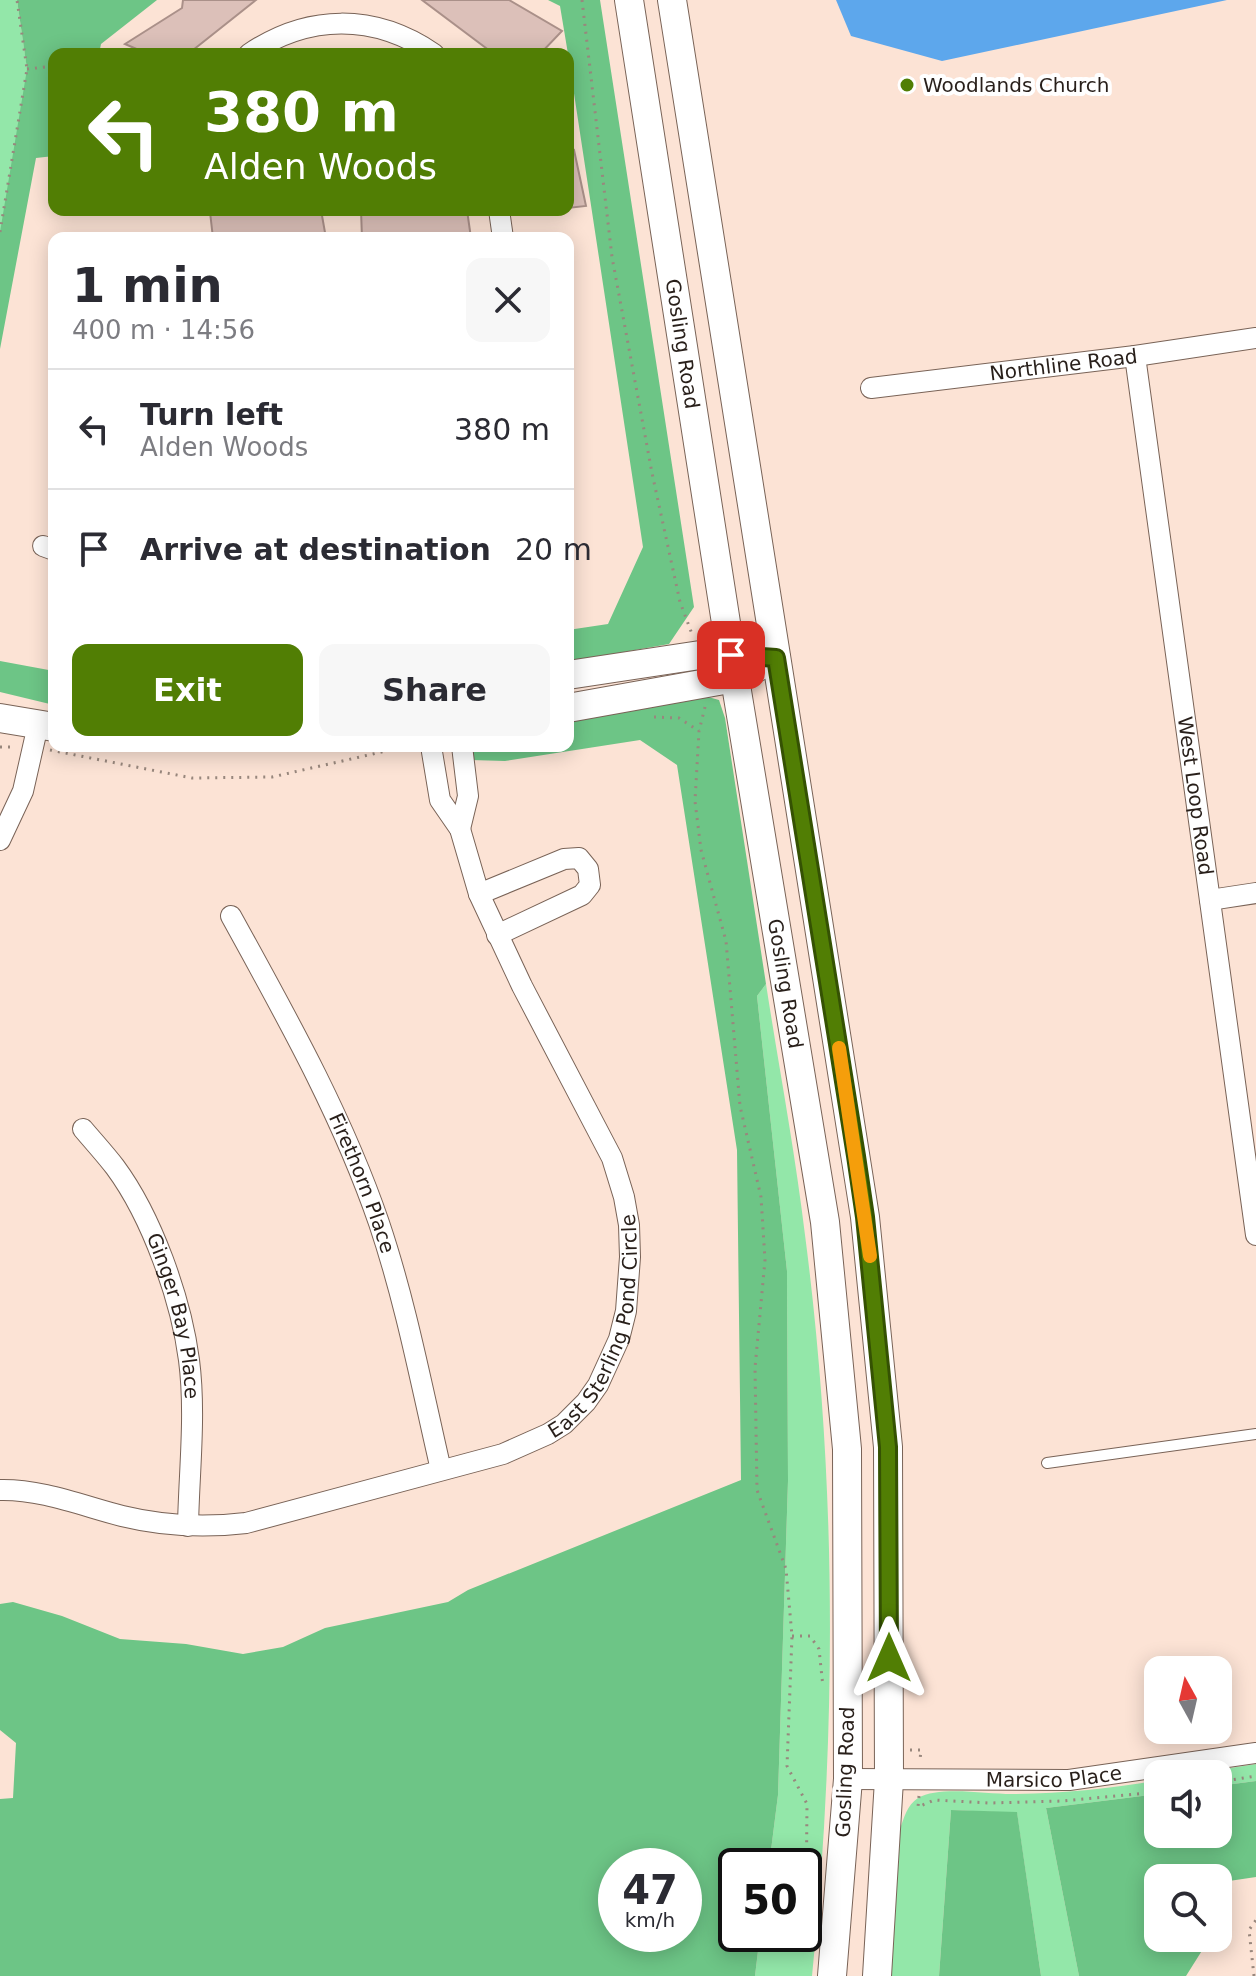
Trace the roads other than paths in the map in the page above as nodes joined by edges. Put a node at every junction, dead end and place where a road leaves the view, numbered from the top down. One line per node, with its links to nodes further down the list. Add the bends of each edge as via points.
1 (629, 0): 9 (main road, Gosling Road)
2 (672, 0): 8 (main road, Gosling Road)
3 (259, 48): 4 (street, via 284,33 323,23 372,26)
4 (424, 48)
5 (1256, 338): 6 (street, Northline Road)
6 (1135, 356): 7 (street, Northline Road); 20 (street, West Loop Road)
7 (871, 388)
8 (776, 658): 9 (main road); 32 (main road, Gosling Road, via 872,1280 888,1447)
9 (733, 667): 10 (main road, via 700,655); 11 (main road, via 704,685); 31 (main road, Gosling Road, via 825,1222 835,1316 847,1449)
10 (574, 674)
11 (574, 707)
12 (0, 718): 13 (main road)
13 (42, 733): 17 (street)
14 (432, 752): 16 (street, East Sterling Pond Circle, via 440,800)
15 (463, 752): 16 (street, East Sterling Pond Circle, via 468,796)
16 (460, 829): 19 (street, East Sterling Pond Circle)
17 (0, 840)
18 (1256, 893): 20 (street)
19 (479, 894): 22 (street, East Sterling Pond Circle); 22 (street, via 564,859 579,858 588,869 590,885 582,895)
20 (1210, 900): 24 (street, West Loop Road)
21 (231, 916): 27 (street, Firethorn Place, via 341,1126 372,1206 399,1288)
22 (497, 935): 27 (street, East Sterling Pond Circle, via 612,1158 629,1225 629,1288 608,1364 586,1402 564,1424 503,1454)
23 (83, 1129): 29 (street, Ginger Bay Place, via 136,1203 174,1295 189,1361)
24 (1256, 1235)
25 (1256, 1434): 26 (lane)
26 (1047, 1463)
27 (441, 1470): 29 (street, East Sterling Pond Circle, via 246,1523)
28 (0, 1490): 29 (street, East Sterling Pond Circle)
29 (188, 1526)
30 (1256, 1753): 32 (street, Marsico Place, via 1069,1780)
31 (848, 1779): 32 (street, Marsico Place); 33 (main road, Gosling Road)
32 (889, 1780): 34 (main road, Gosling Road)
33 (832, 1976)
34 (877, 1976)

